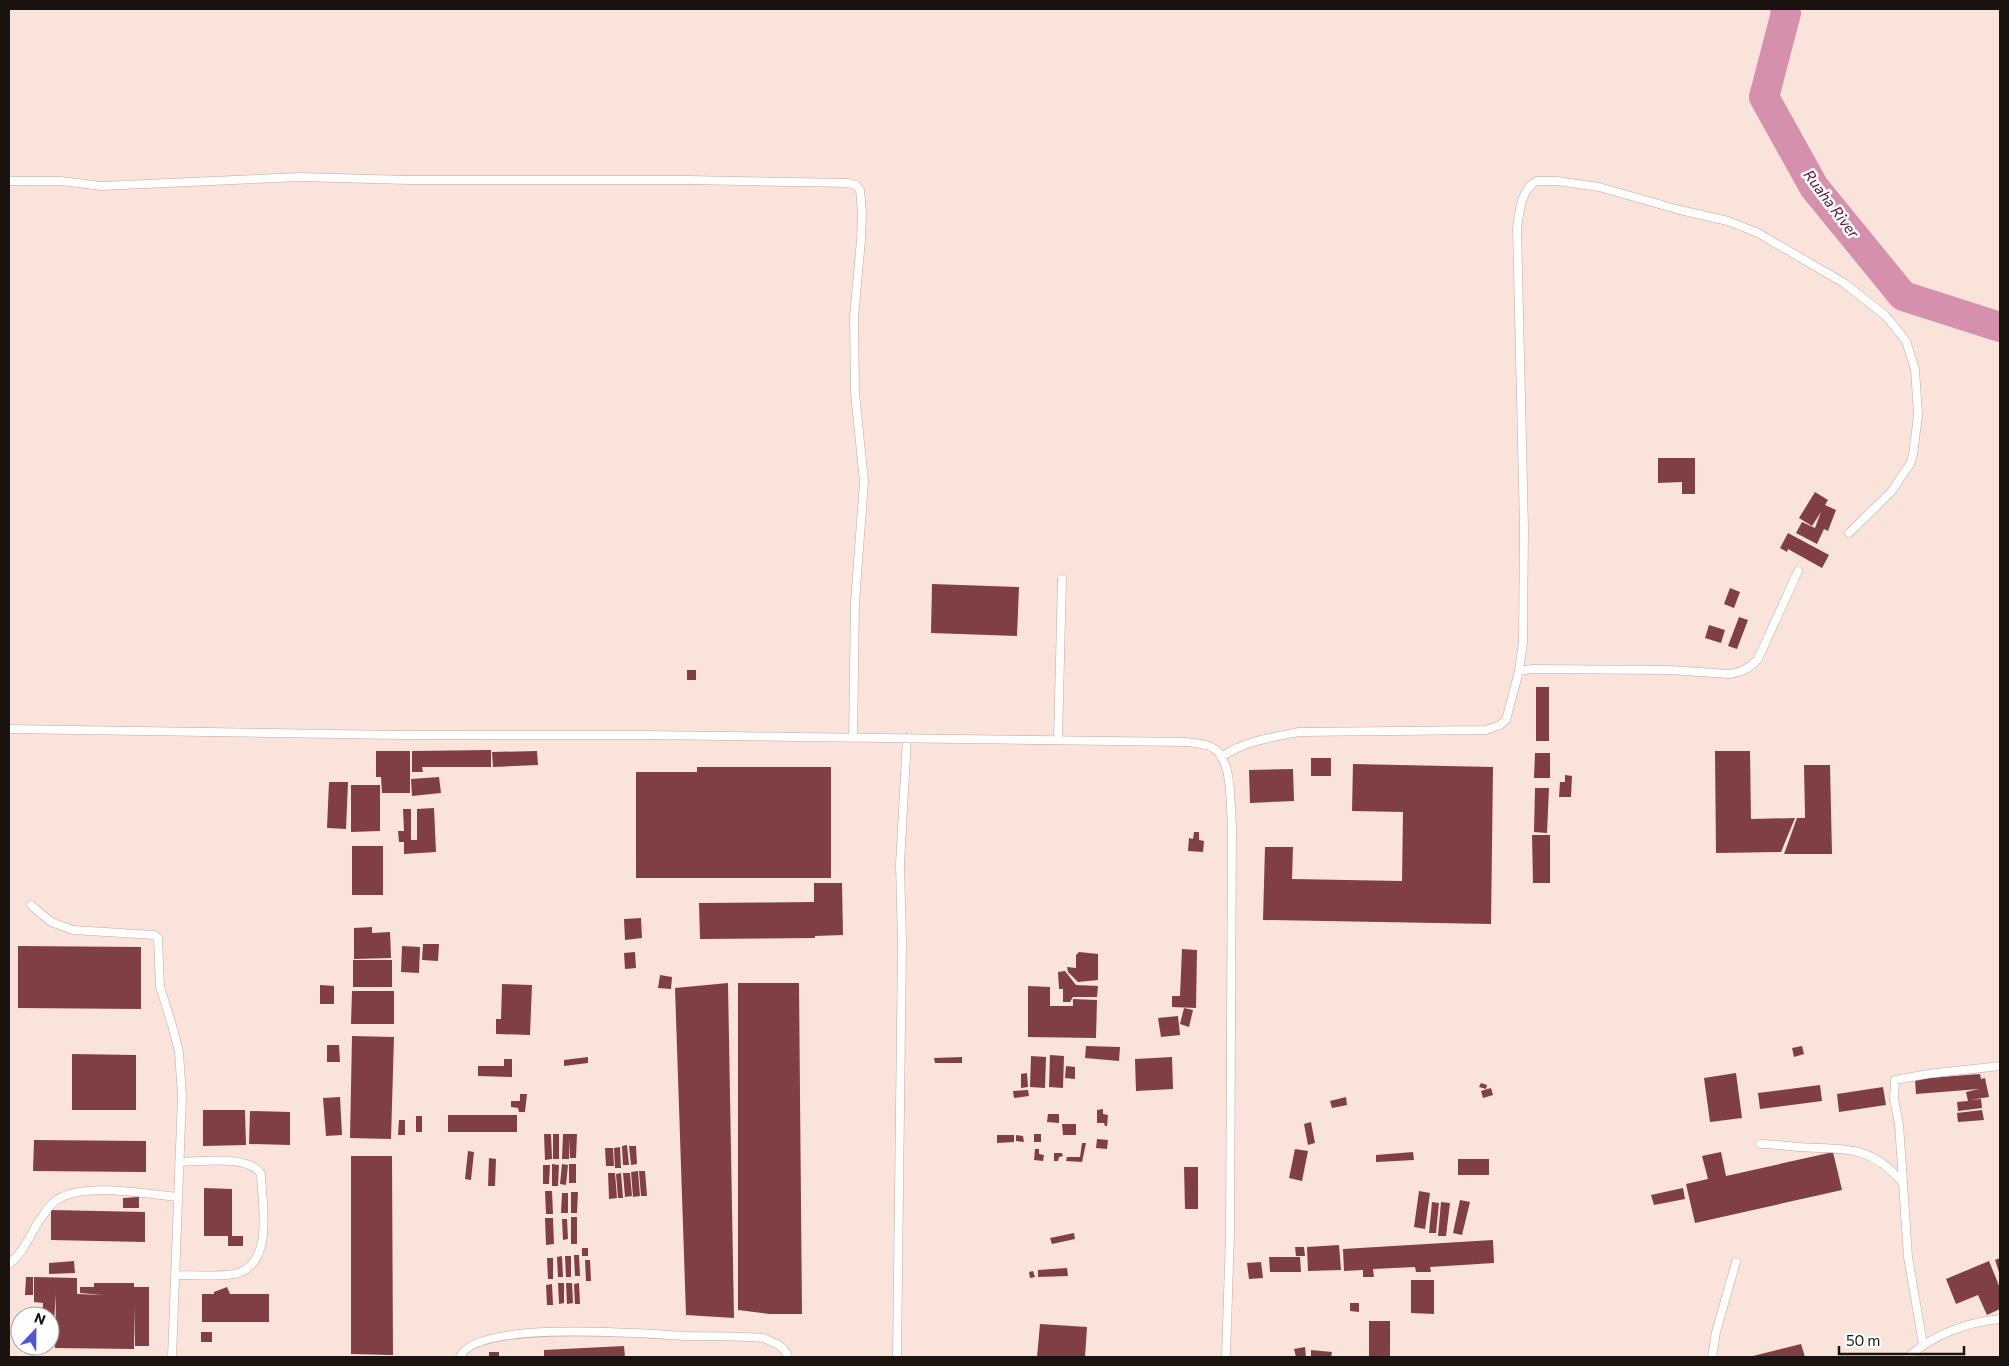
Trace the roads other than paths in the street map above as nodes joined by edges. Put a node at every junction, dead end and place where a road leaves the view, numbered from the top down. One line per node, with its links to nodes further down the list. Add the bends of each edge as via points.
1 (9, 180): 7 (lane, via 101,186 300,177 848,182 856,185 860,190 862,213 854,362 864,482 855,602)
2 (1849, 534): 5 (lane, via 1891,492 1913,455 1918,415 1916,369 1906,341 1886,316 1844,283 1758,233 1728,221 1599,187 1536,181 1525,190 1521,201 1517,245 1524,528 1523,642)
3 (1798, 571): 5 (lane, via 1758,659 1748,669 1729,674 1670,670)
4 (1062, 579): 9 (lane)
5 (1519, 671): 10 (lane, via 1506,720 1486,730 1299,732 1239,747)
6 (9, 729): 7 (lane)
7 (853, 738): 8 (lane)
8 (907, 738): 9 (lane); 25 (lane, via 900,864 902,962)
9 (1058, 740): 10 (lane, via 1186,742 1212,747)
10 (1221, 757): 26 (lane, via 1228,769 1232,826 1230,1233)
11 (31, 905): 14 (lane, via 51,922 66,928 154,935 158,938 160,987 179,1052 182,1096)
12 (2000, 1066): 15 (lane, via 1895,1080)
13 (1760, 1144): 15 (lane, via 1847,1148 1866,1154 1890,1168)
14 (179, 1162): 16 (lane); 19 (lane, via 240,1162 257,1168 260,1174 263,1243 252,1264 235,1274)
15 (1901, 1182): 21 (lane, via 1909,1265)
16 (178, 1197): 18 (lane, via 111,1190 78,1193 58,1200 43,1214); 19 (lane)
17 (1736, 1262): 27 (lane)
18 (9, 1264)
19 (175, 1275): 22 (lane)
20 (2000, 1319): 21 (lane, via 1961,1327)
21 (1923, 1344): 28 (lane)
22 (172, 1357)
23 (460, 1357): 24 (lane, via 462,1352 477,1343 511,1336 594,1330 763,1338 779,1344)
24 (788, 1357)
25 (897, 1357)
26 (1226, 1357)
27 (1712, 1357)
28 (1908, 1357)

